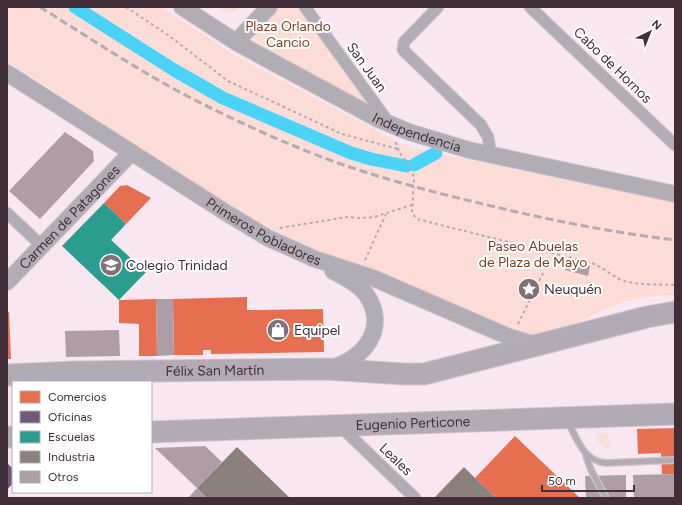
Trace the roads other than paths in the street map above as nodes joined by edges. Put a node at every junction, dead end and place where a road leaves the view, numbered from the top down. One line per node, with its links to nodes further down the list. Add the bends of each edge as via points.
1 (182, 7): 6 (main road, Independencia)
2 (269, 7): 6 (main road)
3 (305, 7): 8 (street, San Juan)
4 (438, 7): 11 (street, via 404,42 403,50 481,126 488,137)
5 (530, 7): 9 (street, Cabo de Hornos)
6 (236, 42): 8 (main road, Independencia)
7 (7, 73): 10 (main road, Primeros Pobladores)
8 (390, 125): 11 (main road, Independencia, via 448,145)
9 (675, 145)
10 (131, 153): 14 (main road, Carmen de Patagones); 15 (main road, Primeros Pobladores, via 268,238)
11 (491, 155): 12 (main road, Independencia)
12 (675, 194)
13 (7, 213): 14 (street)
14 (42, 246): 16 (main road, Carmen de Patagones)
15 (315, 259): 18 (main road, Primeros Pobladores, via 373,278 518,340); 19 (main road, Félix San Martín, via 360,287 370,301 375,320 372,338 363,350 348,361)
16 (7, 282)
17 (675, 312): 18 (highway, Félix San Martín)
18 (542, 345): 19 (highway, Félix San Martín, via 424,374)
19 (326, 369): 20 (highway, Félix San Martín)
20 (7, 375)
21 (675, 414): 22 (highway, Eugenio Perticone)
22 (566, 418): 23 (highway, Eugenio Perticone); 25 (lane)
23 (340, 426): 24 (highway, Eugenio Perticone); 27 (street, Leales)
24 (152, 432)
25 (584, 452): 26 (lane, via 593,460 606,463); 28 (lane)
26 (675, 460)
27 (414, 498)
28 (606, 498)

